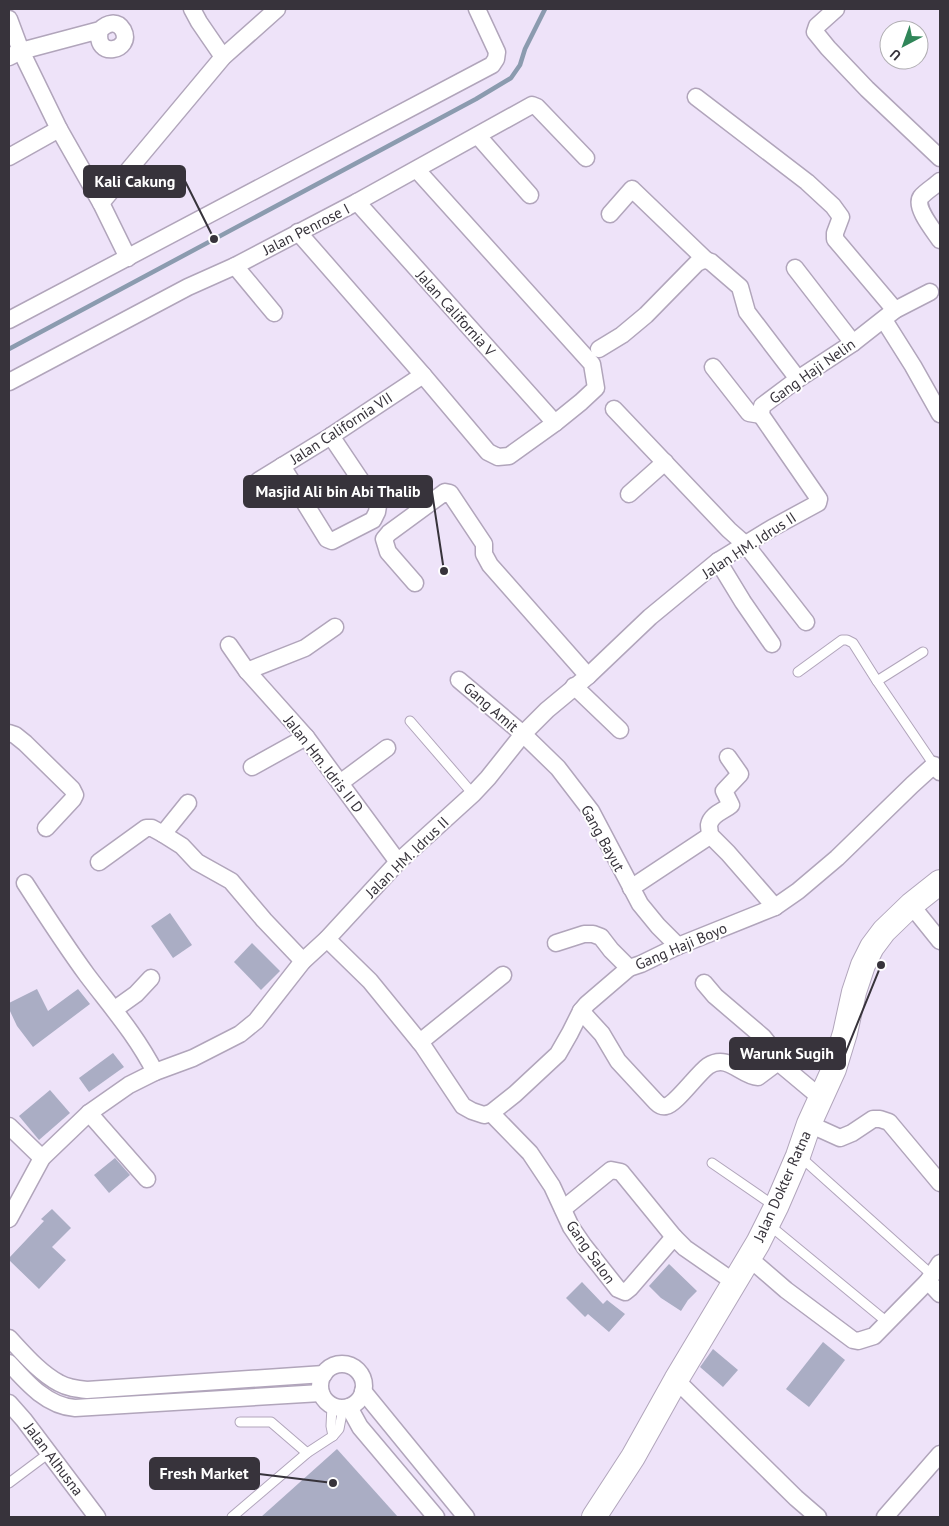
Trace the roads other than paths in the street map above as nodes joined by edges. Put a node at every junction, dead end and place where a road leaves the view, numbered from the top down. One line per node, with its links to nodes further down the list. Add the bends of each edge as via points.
1 (192, 9): 8 (street)
2 (277, 9): 8 (street)
3 (477, 9): 23 (street, via 497,52 492,65)
4 (836, 9): 14 (street, via 817,26 815,32 867,89)
5 (9, 19): 7 (street)
6 (100, 30): 7 (street)
7 (15, 54): 10 (street)
8 (223, 57): 19 (street)
9 (696, 97): 29 (street, via 807,182 833,206 841,217 835,239)
10 (59, 129): 12 (street); 19 (street)
11 (478, 136): 13 (street, Jalan Penrose I, via 532,105); 15 (street, Jalan Penrose I); 17 (street)
12 (9, 157)
13 (586, 158)
14 (940, 158)
15 (417, 170): 18 (street, Jalan Penrose I); 40 (street, via 592,364 596,388)
16 (940, 181): 22 (street, via 921,196 919,203)
17 (530, 195)
18 (358, 202): 21 (street, Jalan Penrose I); 40 (street, Jalan California V)
19 (101, 203): 23 (street)
20 (610, 214): 24 (street, via 632,189)
21 (298, 232): 25 (street, Jalan Penrose I); 34 (street)
22 (940, 240)
23 (128, 258): 30 (street)
24 (706, 260): 32 (street, via 697,263 646,316); 35 (street, via 740,287 747,312)
25 (235, 266): 28 (street); 36 (street, Jalan Penrose I, via 188,287)
26 (795, 268): 31 (street)
27 (930, 292): 29 (street, Gang Haji Nelin)
28 (274, 313)
29 (889, 315): 31 (street, Gang Haji Nelin); 39 (street, via 917,375)
30 (9, 320)
31 (853, 343): 35 (street, Gang Haji Nelin)
32 (599, 349)
33 (713, 367): 38 (street, via 749,413)
34 (424, 375): 40 (street, via 488,452 498,457 509,456); 41 (street, Jalan California VII)
35 (798, 379): 38 (street, Gang Haji Nelin, via 762,406)
36 (9, 382)
37 (614, 410): 42 (street)
38 (761, 414): 46 (street, Gang Haji Nelin)
39 (940, 414)
40 (554, 423)
41 (331, 436): 43 (street, Jalan California VII); 43 (street, via 378,506 373,520 332,541 327,540)
42 (665, 462): 45 (street); 47 (street)
43 (282, 466): 44 (street, Jalan California VII)
44 (258, 481)
45 (629, 494)
46 (819, 499): 47 (street, Jalan HM. Idrus II, via 818,503)
47 (746, 545): 48 (street, Jalan HM. Idrus II); 50 (street)
48 (718, 562): 52 (street); 57 (street, Jalan HM. Idrus II, via 650,617)
49 (415, 583): 57 (street, via 388,552 384,539 445,492 450,493 484,544 484,554 490,564)
50 (806, 622)
51 (335, 628): 55 (street, via 305,648)
52 (772, 644)
53 (229, 645): 55 (street, Jalan Hm. Idris II D)
54 (924, 652): 59 (lane)
55 (247, 671): 65 (street, Jalan Hm. Idris II D)
56 (798, 672): 59 (lane, via 842,640 847,640 853,642)
57 (588, 676): 60 (street, Jalan HM. Idrus II)
58 (459, 680): 64 (street, Gang Amit)
59 (877, 681): 69 (lane)
60 (574, 686): 62 (street); 64 (street, Jalan HM. Idrus II)
61 (410, 722): 71 (lane)
62 (620, 730)
63 (9, 733): 73 (street, via 25,743 75,795)
64 (523, 734): 71 (street, Jalan HM. Idrus II); 80 (street, Gang Bayut, via 558,768 591,811)
65 (306, 737): 68 (street); 70 (street, Jalan Hm. Idris II D)
66 (387, 748): 70 (street)
67 (728, 756): 75 (street, via 740,774 724,791 731,805 713,817)
68 (252, 767)
69 (937, 768): 82 (street, Gang Haji Boyo, via 906,791 837,858)
70 (340, 783): 77 (street, Jalan Hm. Idris II D)
71 (473, 794): 77 (street, Jalan HM. Idrus II)
72 (188, 803): 74 (street)
73 (46, 828)
74 (163, 834): 76 (street, via 146,828); 87 (street, via 182,846 197,862 231,881)
75 (710, 835): 80 (street); 82 (street)
76 (99, 862)
77 (398, 862): 83 (street, Jalan HM. Idrus II)
78 (940, 882): 81 (street, Jalan Dokter Ratna)
79 (25, 884): 92 (street, via 86,974)
80 (632, 888): 86 (street, Gang Bayut, via 649,916)
81 (911, 905): 84 (street); 97 (street, Jalan Dokter Ratna, via 884,931 863,965 834,1069)
82 (775, 907): 86 (street, Gang Haji Boyo)
83 (327, 939): 87 (street, Jalan HM. Idrus II); 94 (street, via 370,982)
84 (940, 941)
85 (556, 943): 88 (street, via 593,934 601,937)
86 (678, 946): 88 (street, Gang Haji Boyo)
87 (303, 962): 96 (street, Jalan HM. Idrus II, via 256,1021 240,1034 193,1058)
88 (629, 968): 93 (street, Gang Haji Boyo, via 599,992)
89 (503, 975): 94 (street)
90 (151, 978): 92 (street)
91 (704, 984): 95 (street, via 763,1037)
92 (115, 1009): 96 (street, via 144,1049)
93 (581, 1012): 95 (street, via 602,1034 618,1061 664,1107 708,1066 729,1064 758,1077); 99 (street, Gang Haji Boyo, via 558,1054)
94 (420, 1042): 99 (street, via 463,1106 484,1115)
95 (778, 1062): 97 (street)
96 (155, 1072): 98 (street, Jalan HM. Idrus II)
97 (821, 1098): 100 (street, Jalan Dokter Ratna)
98 (88, 1113): 103 (street, Jalan HM. Idrus II); 105 (street)
99 (492, 1113): 107 (street, Gang Salon, via 530,1153 552,1186)
100 (809, 1124): 102 (street, Jalan Dokter Ratna); 106 (street, via 840,1138 873,1119 888,1122)
101 (9, 1126): 103 (street)
102 (798, 1156): 108 (street, Jalan Dokter Ratna); 112 (lane)
103 (42, 1158): 109 (street, Jalan HM. Idrus II)
104 (712, 1163): 108 (lane)
105 (147, 1179)
106 (940, 1183)
107 (562, 1209): 110 (street, via 611,1170 616,1170); 110 (street, Gang Salon, via 584,1246 618,1290 625,1292)
108 (772, 1215): 111 (street, Jalan Dokter Ratna); 115 (lane)
109 (9, 1219)
110 (674, 1237): 113 (street)
111 (749, 1258): 113 (street, Jalan Dokter Ratna); 115 (street, via 853,1340 874,1336)
112 (933, 1273): 114 (street); 115 (street)
113 (734, 1282): 119 (street, Jalan Dokter Ratna)
114 (940, 1294)
115 (886, 1322)
116 (9, 1338): 118 (street, via 38,1368 59,1383 86,1390)
117 (9, 1363): 121 (street, via 31,1387 65,1408)
118 (324, 1374): 120 (street, via 341,1364 353,1368 362,1378); 121 (street, via 320,1380)
119 (676, 1380): 133 (street, Jalan Dokter Ratna, via 633,1457); 134 (street)
120 (363, 1391): 123 (street, via 358,1401); 132 (street)
121 (321, 1393): 123 (street, via 325,1401)
122 (9, 1405): 125 (street, Jalan Alhusna)
123 (341, 1407): 126 (lane, via 339,1429); 131 (street)
124 (240, 1422): 126 (lane, via 271,1422)
125 (49, 1453): 128 (lane); 129 (street, Jalan Alhusna)
126 (307, 1453): 130 (lane)
127 (940, 1454): 135 (street)
128 (9, 1483)
129 (97, 1517)
130 (232, 1517)
131 (436, 1517)
132 (466, 1517)
133 (594, 1517)
134 (818, 1517)
135 (885, 1517)

